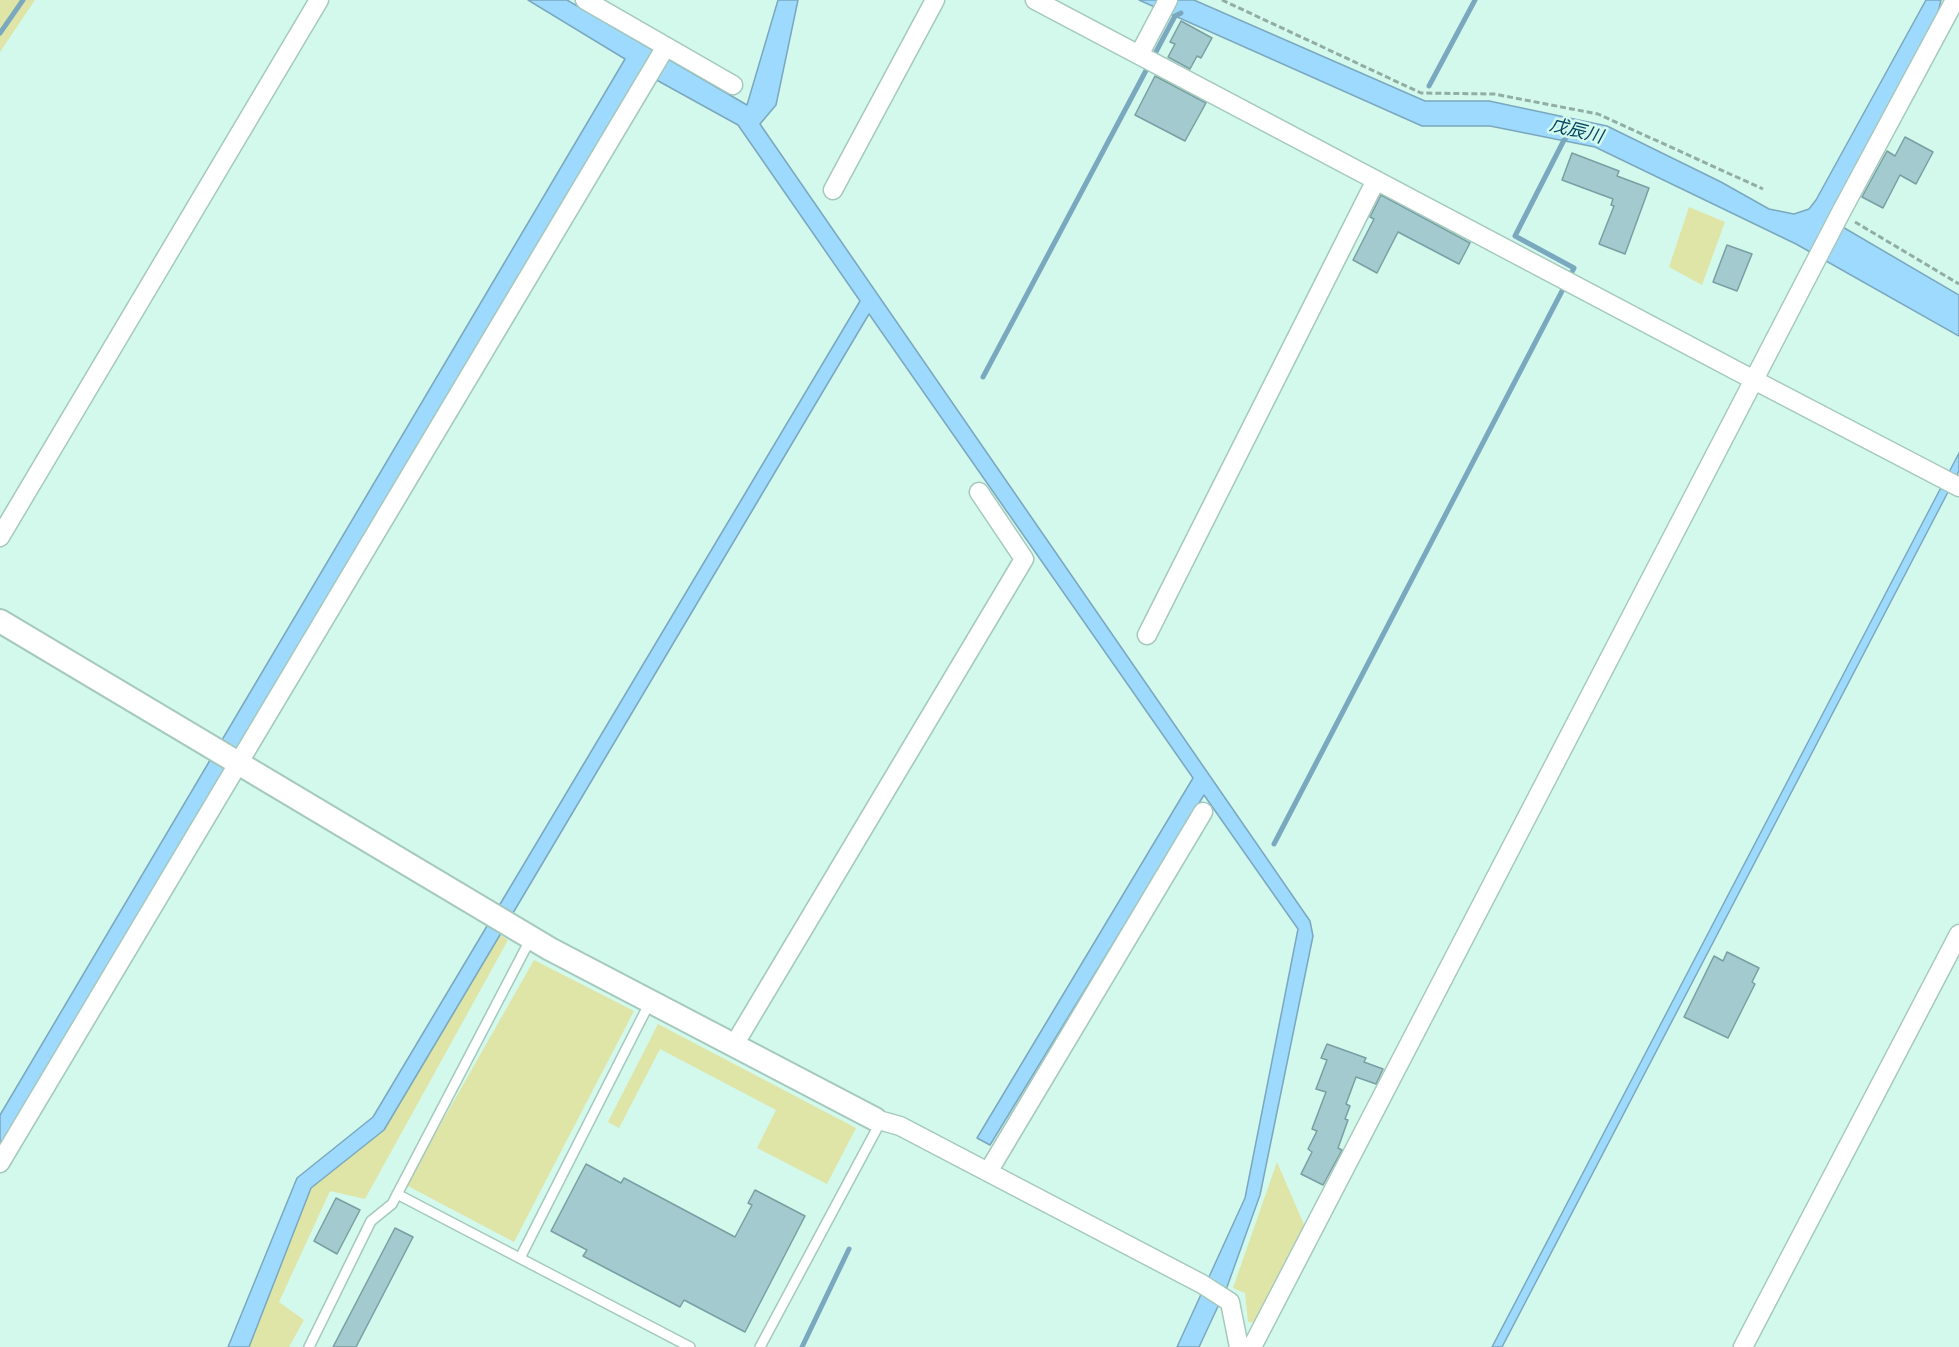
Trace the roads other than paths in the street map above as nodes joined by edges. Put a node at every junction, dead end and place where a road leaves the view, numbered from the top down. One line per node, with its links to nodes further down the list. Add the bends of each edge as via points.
1 (319, 0): 15 (street)
2 (585, 0): 7 (street)
3 (935, 0): 11 (street)
4 (1035, 0): 8 (street)
5 (1168, 0): 8 (street, via 1158,18)
6 (1954, 0): 12 (street)
7 (665, 48): 9 (street); 18 (street)
8 (1148, 59): 10 (street)
9 (733, 85)
10 (1376, 180): 12 (street); 17 (street)
11 (833, 190)
12 (1754, 380): 13 (street); 33 (street)
13 (1952, 483)
14 (980, 492): 23 (street, via 1024,559)
15 (0, 537)
16 (0, 621): 18 (street)
17 (1147, 635)
18 (237, 763): 21 (street); 25 (street)
19 (1203, 812): 26 (street)
20 (1959, 934): 34 (street)
21 (531, 938): 22 (street); 27 (lane)
22 (650, 1002): 23 (street); 28 (lane)
23 (734, 1045): 24 (street)
24 (878, 1120): 26 (street, via 900,1126); 31 (lane)
25 (0, 1162)
26 (988, 1172): 32 (street, via 1230,1302)
27 (397, 1194): 28 (lane); 29 (lane, via 392,1204 371,1221)
28 (520, 1258): 30 (lane)
29 (309, 1347)
30 (690, 1347)
31 (760, 1347)
32 (1239, 1347)
33 (1252, 1347)
34 (1743, 1347)

